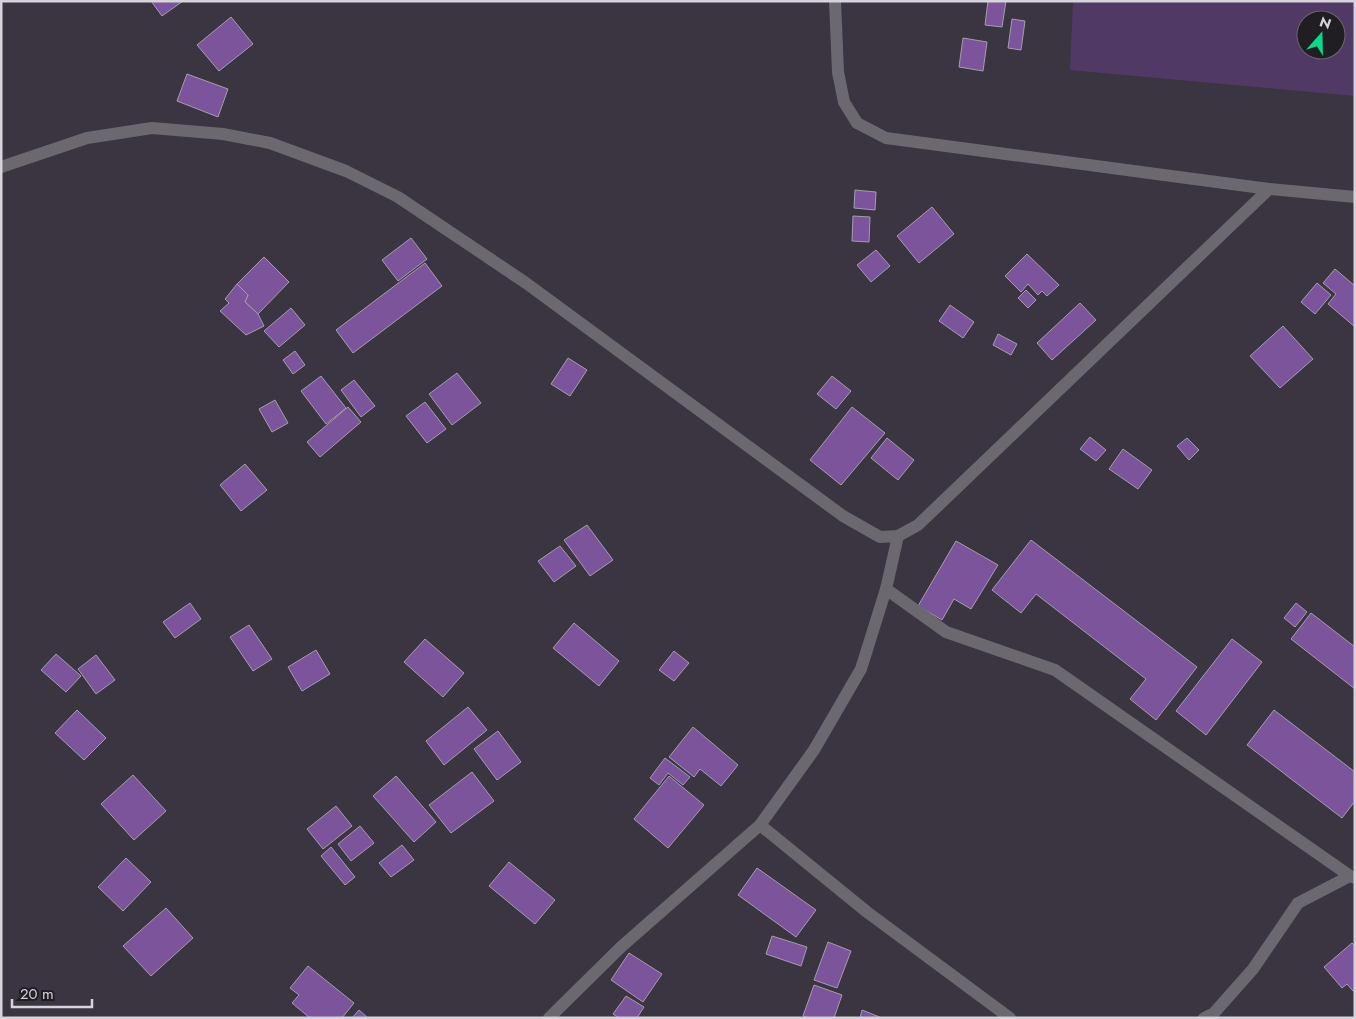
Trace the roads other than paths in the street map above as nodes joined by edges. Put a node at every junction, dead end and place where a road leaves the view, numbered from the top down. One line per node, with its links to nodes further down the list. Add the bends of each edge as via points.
1 (836, 1): 3 (street, via 838,72 844,102 857,123 886,138)
2 (1, 167): 5 (street, via 87,138 152,128 223,134 270,144 346,171 398,197 526,283 843,516 880,537)
3 (1269, 189): 4 (street); 5 (street, via 918,525)
4 (1355, 197)
5 (898, 536): 6 (street)
6 (886, 589): 7 (street, via 861,668 814,750); 8 (street, via 946,632 1055,670)
7 (760, 825): 9 (street, via 620,947); 10 (street, via 868,912)
8 (1352, 877): 11 (street, via 1298,903 1253,969 1214,1013)
9 (549, 1018)
10 (1010, 1018)
11 (1204, 1018)

